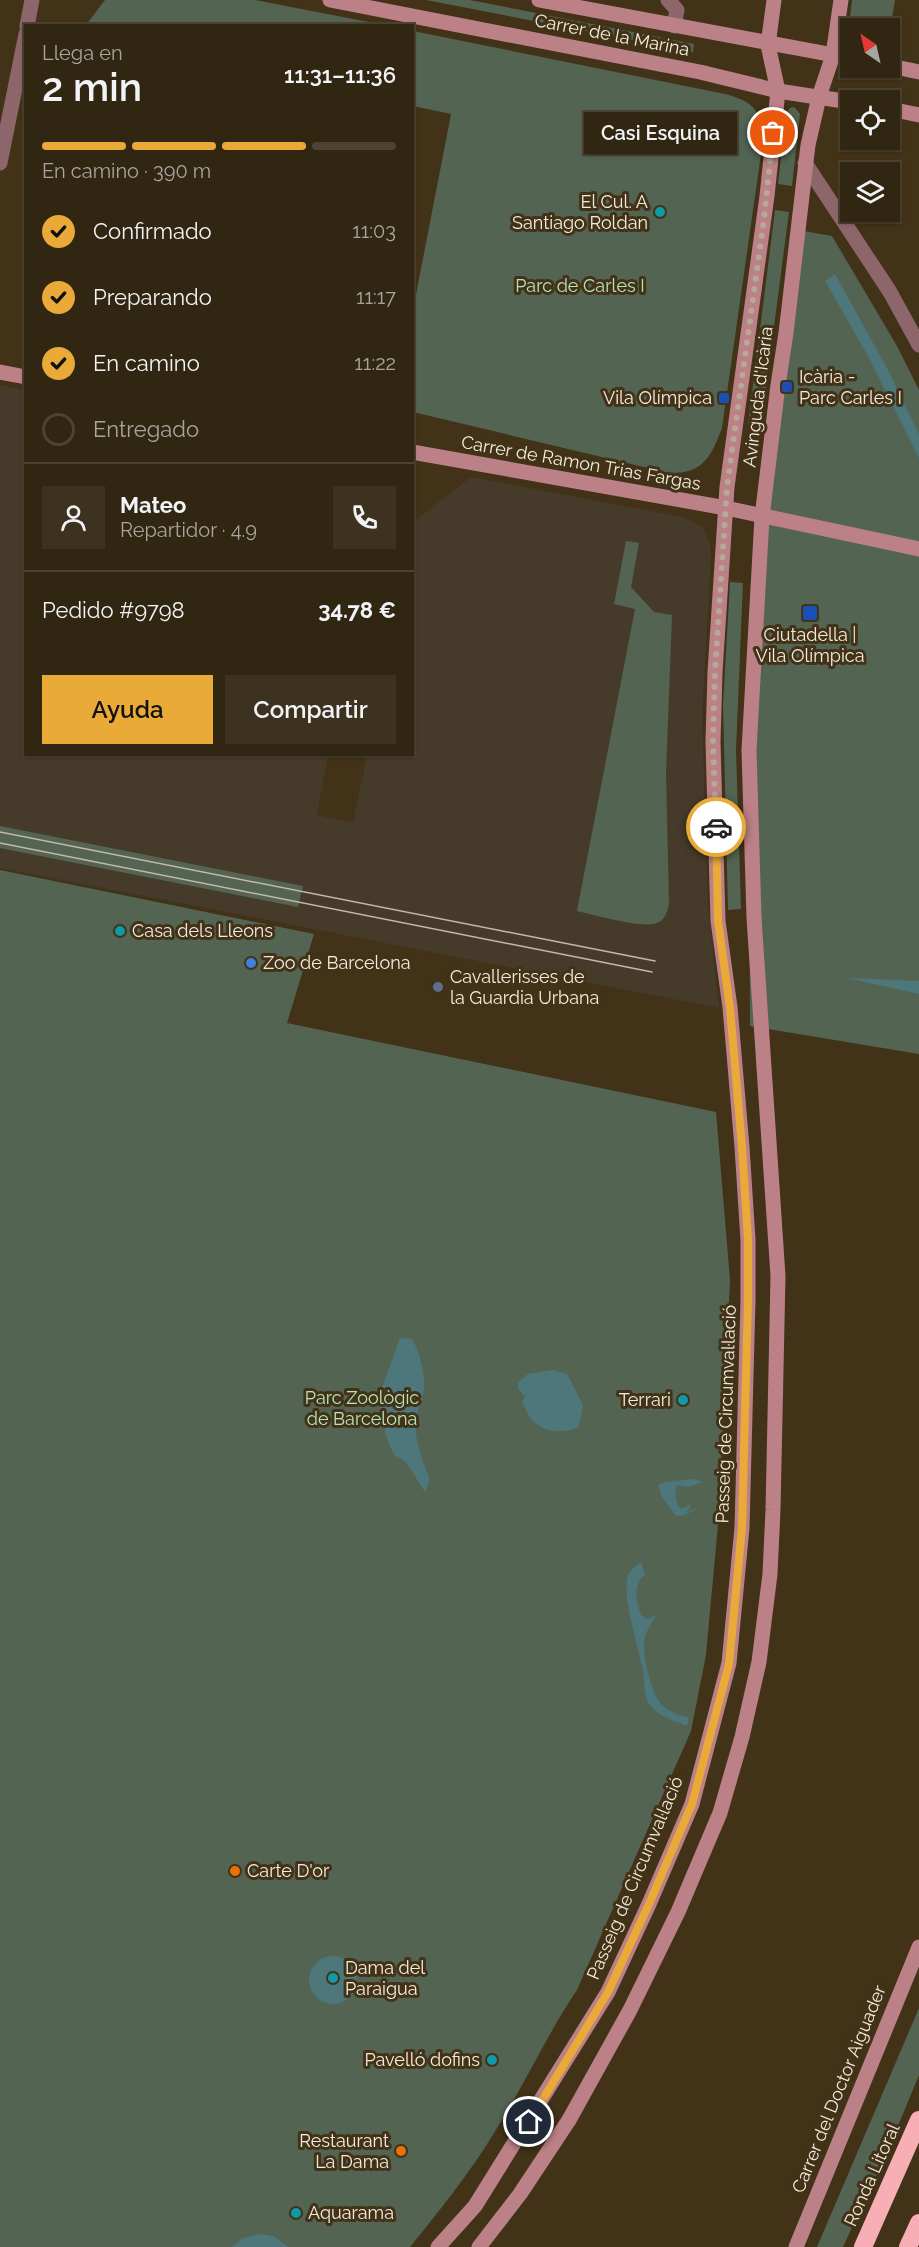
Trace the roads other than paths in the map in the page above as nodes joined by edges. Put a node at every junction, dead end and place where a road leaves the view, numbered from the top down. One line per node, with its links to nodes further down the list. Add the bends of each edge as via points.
1 (32, 0): 7 (street)
2 (330, 0): 15 (street, Carrer de la Marina, via 700,72)
3 (539, 0): 8 (street, Carrer de la Marina)
4 (668, 0): 8 (street, via 677,10)
5 (774, 0): 10 (street, Avinguda d'Icària)
6 (841, 0): 11 (street, Avinguda d'Icària)
7 (27, 24)
8 (674, 26): 10 (street, Carrer de la Marina)
9 (24, 44): 20 (street)
10 (768, 45): 11 (street, Carrer de la Marina); 15 (street, Avinguda d'Icària)
11 (833, 55): 12 (street, Carrer de la Marina); 16 (street, Avinguda d'Icària)
12 (840, 56)
13 (900, 68): 14 (street)
14 (919, 72)
15 (778, 91): 16 (street, Carrer de la Marina); 26 (street, Avinguda d'Icària)
16 (819, 97): 17 (street, Carrer de la Marina); 21 (street, Avinguda d'Icària)
17 (840, 100)
18 (900, 111): 19 (street)
19 (919, 115)
20 (0, 163)
21 (805, 163): 22 (street, via 890,292); 27 (street, Avinguda d'Icària)
22 (919, 345)
23 (0, 372): 24 (street)
24 (24, 377)
25 (414, 452): 26 (street, Carrer de Ramon Trias Fargas)
26 (726, 508): 27 (street, Carrer de Ramon Trias Fargas); 32 (street, Passeig de Circumval·lació, via 714,719 718,903 748,1240 742,1528 729,1664 692,1804 608,1992 476,2206)
27 (762, 517): 28 (street, Carrer de Ramon Trias Fargas); 33 (street, via 749,750 754,918 778,1276 770,1574 759,1662 720,1813 678,1912 630,2010 568,2120 520,2194)
28 (919, 549)
29 (919, 1947): 34 (street, Carrer del Doctor Aiguader)
30 (919, 2120): 35 (highway, Ronda Litoral)
31 (919, 2223): 36 (highway)
32 (438, 2247)
33 (478, 2247)
34 (796, 2247)
35 (863, 2247)
36 (908, 2247)

